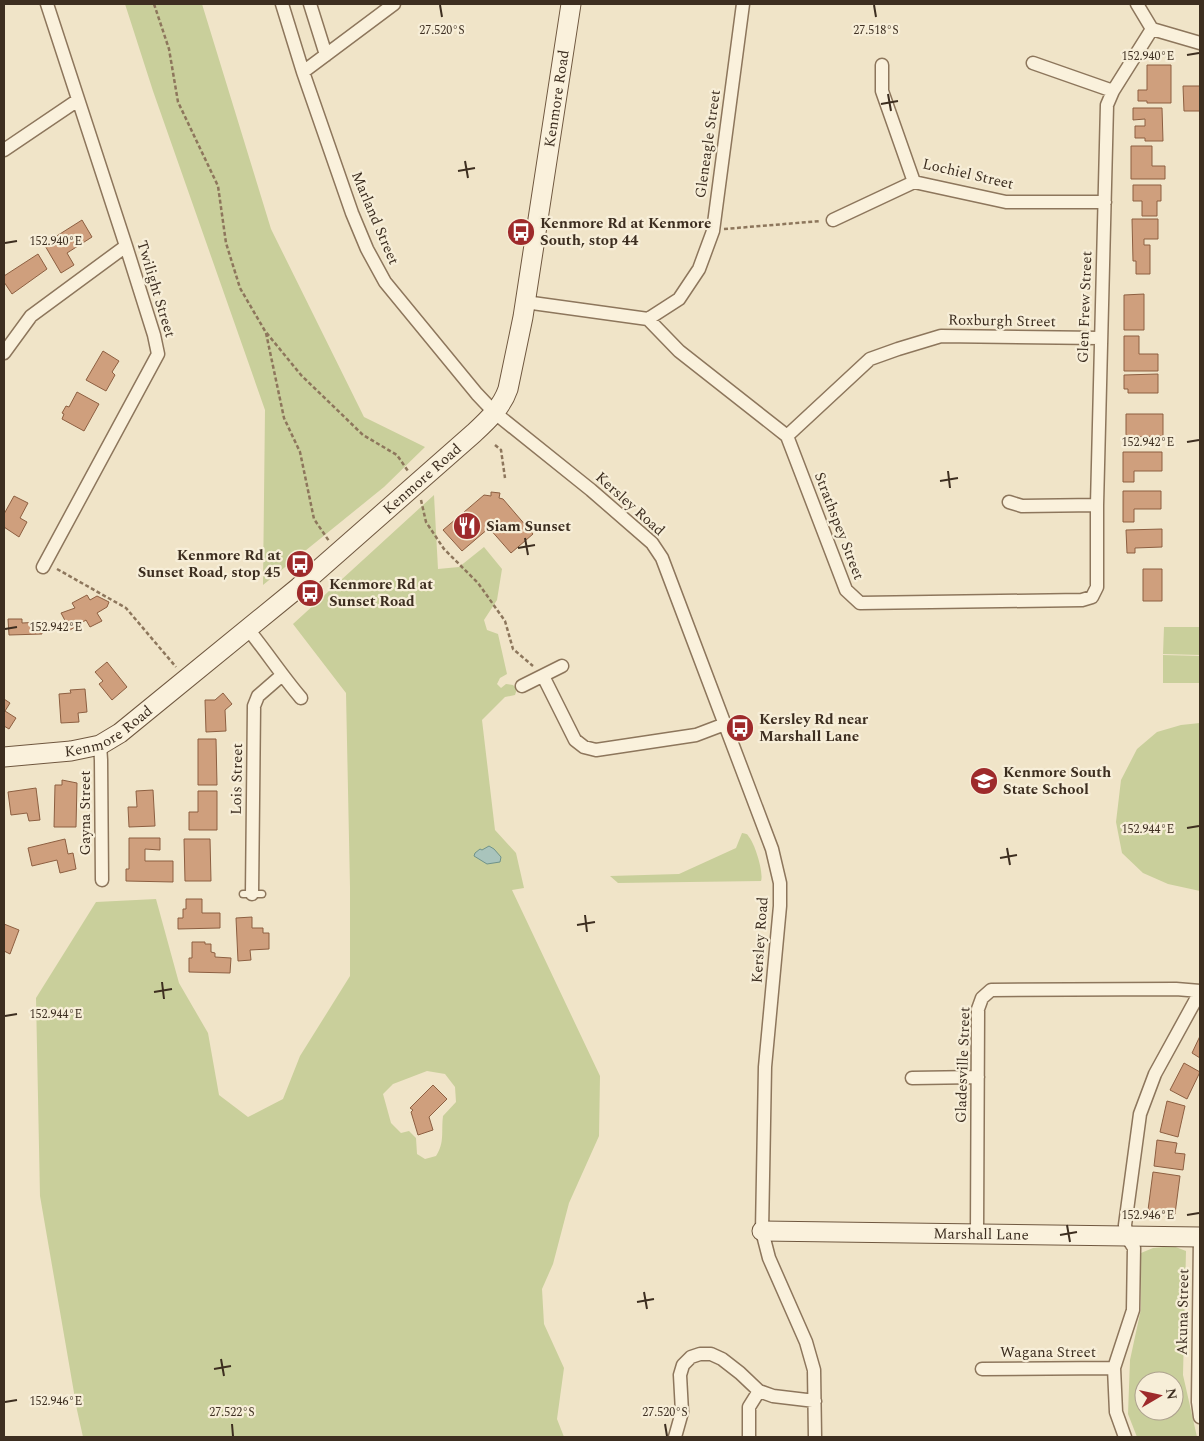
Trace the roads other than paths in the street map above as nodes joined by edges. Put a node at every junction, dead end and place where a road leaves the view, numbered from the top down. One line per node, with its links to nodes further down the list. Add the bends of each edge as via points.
1 (47, 4): 15 (street, Twilight Street)
2 (282, 4): 13 (street, Marland Street)
3 (310, 4): 10 (street)
4 (394, 4): 10 (street)
5 (570, 4): 21 (street, Kenmore Road)
6 (743, 4): 22 (street, Gleneagle Street, via 713,230 699,269 679,299)
7 (1137, 4): 8 (street)
8 (1152, 28): 9 (street); 14 (street, Glen Frew Street)
9 (1200, 43)
10 (326, 55): 13 (street)
11 (1033, 62): 14 (street)
12 (882, 65): 17 (street, Lochiel Street, via 882,91)
13 (303, 72): 25 (street, Marland Street, via 352,213 385,282)
14 (1113, 91): 18 (street, Glen Frew Street, via 1107,105)
15 (78, 100): 16 (street); 20 (street, Twilight Street)
16 (4, 150)
17 (914, 182): 18 (street, Lochiel Street, via 1006,202); 19 (street)
18 (1105, 202): 23 (street, Glen Frew Street)
19 (833, 220)
20 (126, 246): 24 (street, via 31,316); 29 (street, Twilight Street, via 158,354)
21 (525, 302): 22 (street); 25 (street, Kenmore Road, via 508,389)
22 (648, 319): 26 (street, via 680,351)
23 (1100, 338): 26 (street, Roxburgh Street, via 941,336 898,349 870,359); 28 (street, Glen Frew Street)
24 (4, 353)
25 (495, 413): 31 (street, Kenmore Road, via 339,553); 37 (street, Kersley Road, via 652,543 662,558)
26 (787, 436): 30 (street, Strathspey Street, via 846,590 860,603 1082,600)
27 (1008, 502): 28 (street, via 1022,506)
28 (1097, 505): 30 (street, Glen Frew Street, via 1097,587)
29 (43, 567)
30 (1092, 597)
31 (247, 628): 33 (street); 38 (street, Kenmore Road, via 120,733)
32 (562, 666): 34 (street)
33 (282, 676): 36 (street); 41 (street, Lois Street, via 258,696 254,706)
34 (543, 676): 35 (street); 37 (street, via 576,740 584,747 596,750 696,735)
35 (522, 686)
36 (301, 698)
37 (725, 724): 45 (street, Kersley Road, via 772,849 780,883 765,1067)
38 (100, 745): 39 (street, Kenmore Road); 40 (street, Gayna Street)
39 (4, 757)
40 (102, 880)
41 (252, 894)
42 (1200, 992): 43 (street, Gladesville Street, via 1176,989 991,990 982,998 978,1008); 47 (street, via 1155,1074 1140,1114 1125,1225)
43 (978, 1077): 44 (street); 46 (street, Gladesville Street)
44 (912, 1078)
45 (762, 1231): 46 (street, Marshall Lane); 52 (street, Kersley Road, via 770,1258 806,1342 814,1370)
46 (977, 1234): 47 (street, Marshall Lane)
47 (1127, 1237): 48 (street, Marshall Lane); 50 (street, via 1134,1248 1133,1310)
48 (1200, 1238): 53 (street, Akuna Street)
49 (982, 1368): 50 (street, Wagana Street)
50 (1114, 1368): 57 (street, via 1116,1412)
51 (759, 1391): 52 (street); 54 (street, via 722,1359 711,1354 691,1356 683,1364 680,1375 682,1412); 55 (street, via 749,1407)
52 (814, 1401): 56 (street, Kersley Road)
53 (1200, 1416)
54 (675, 1437)
55 (749, 1437)
56 (815, 1437)
57 (1125, 1437)

